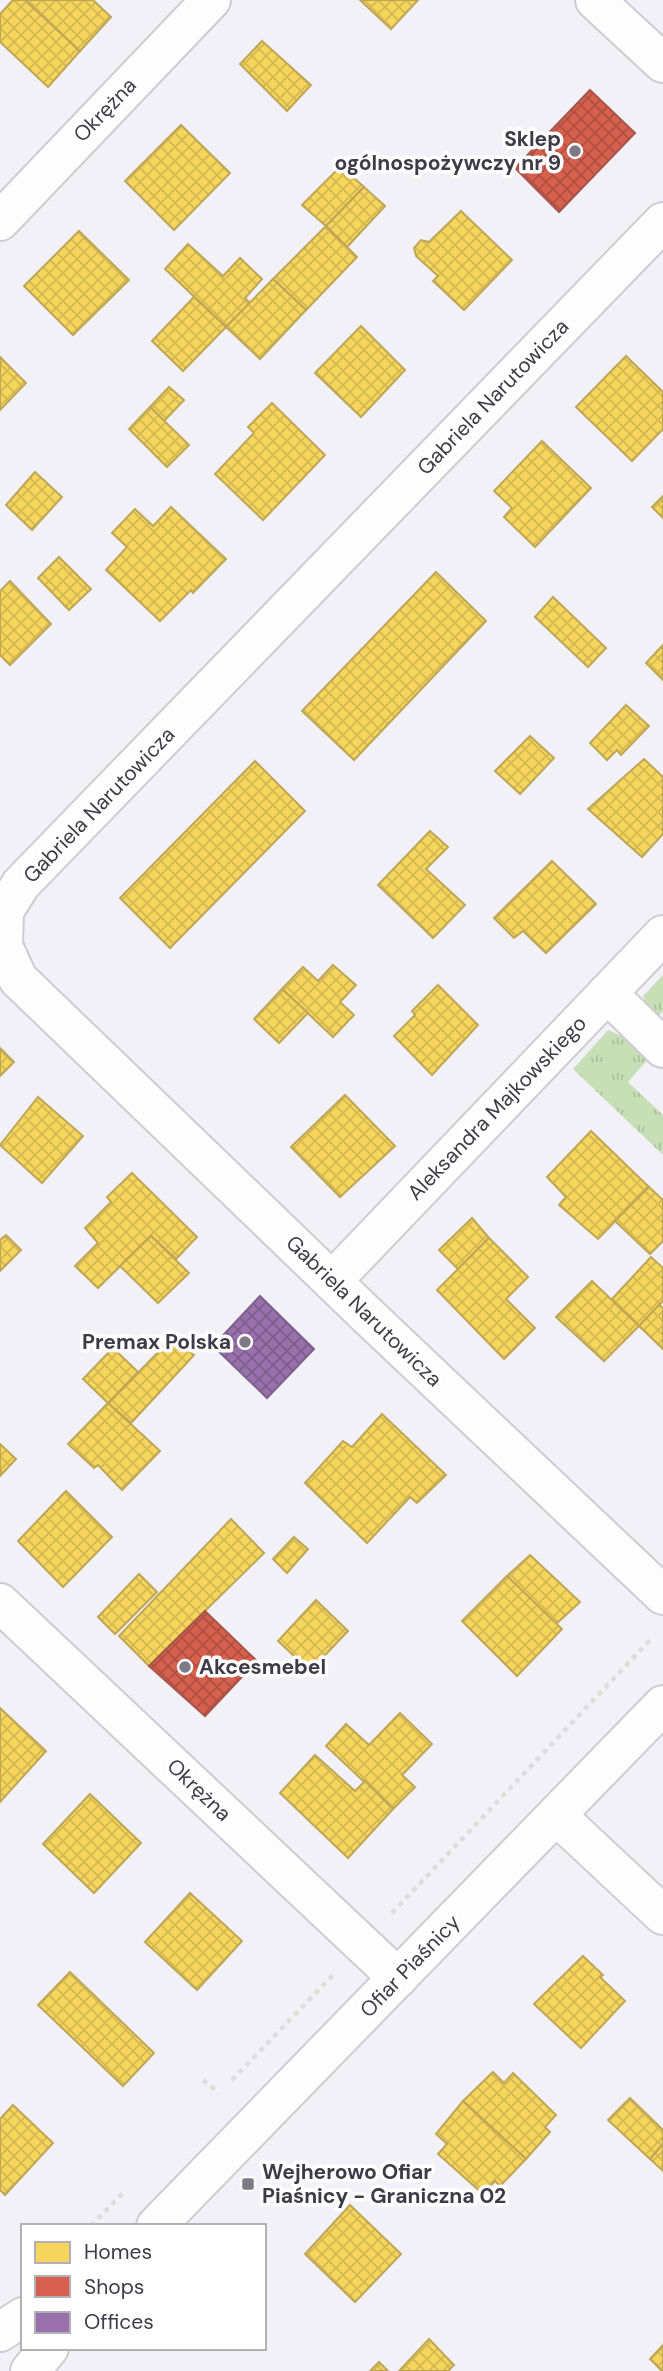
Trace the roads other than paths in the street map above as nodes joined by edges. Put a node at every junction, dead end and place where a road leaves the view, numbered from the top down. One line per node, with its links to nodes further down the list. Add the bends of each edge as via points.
1 (211, 0): 4 (street, Okrężna)
2 (595, 0): 3 (street)
3 (663, 63)
4 (0, 221)
5 (663, 222): 9 (street, Gabriela Narutowicza, via 22,884 4,911 3,946 18,979)
6 (663, 935): 7 (street, Aleksandra Majkowskiego)
7 (607, 993): 8 (street); 9 (street, Aleksandra Majkowskiego)
8 (663, 1048)
9 (332, 1281): 10 (street, Gabriela Narutowicza)
10 (663, 1595)
11 (0, 1602): 15 (street, Okrężna)
12 (663, 1705): 13 (street, Ofiar Piaśnicy)
13 (557, 1816): 14 (street); 15 (street, Ofiar Piaśnicy)
14 (663, 1915)
15 (398, 1978): 16 (street, Ofiar Piaśnicy)
16 (158, 2224)
17 (21, 2318): 18 (street)
18 (0, 2332)
19 (47, 2350): 20 (street)
20 (30, 2371)

